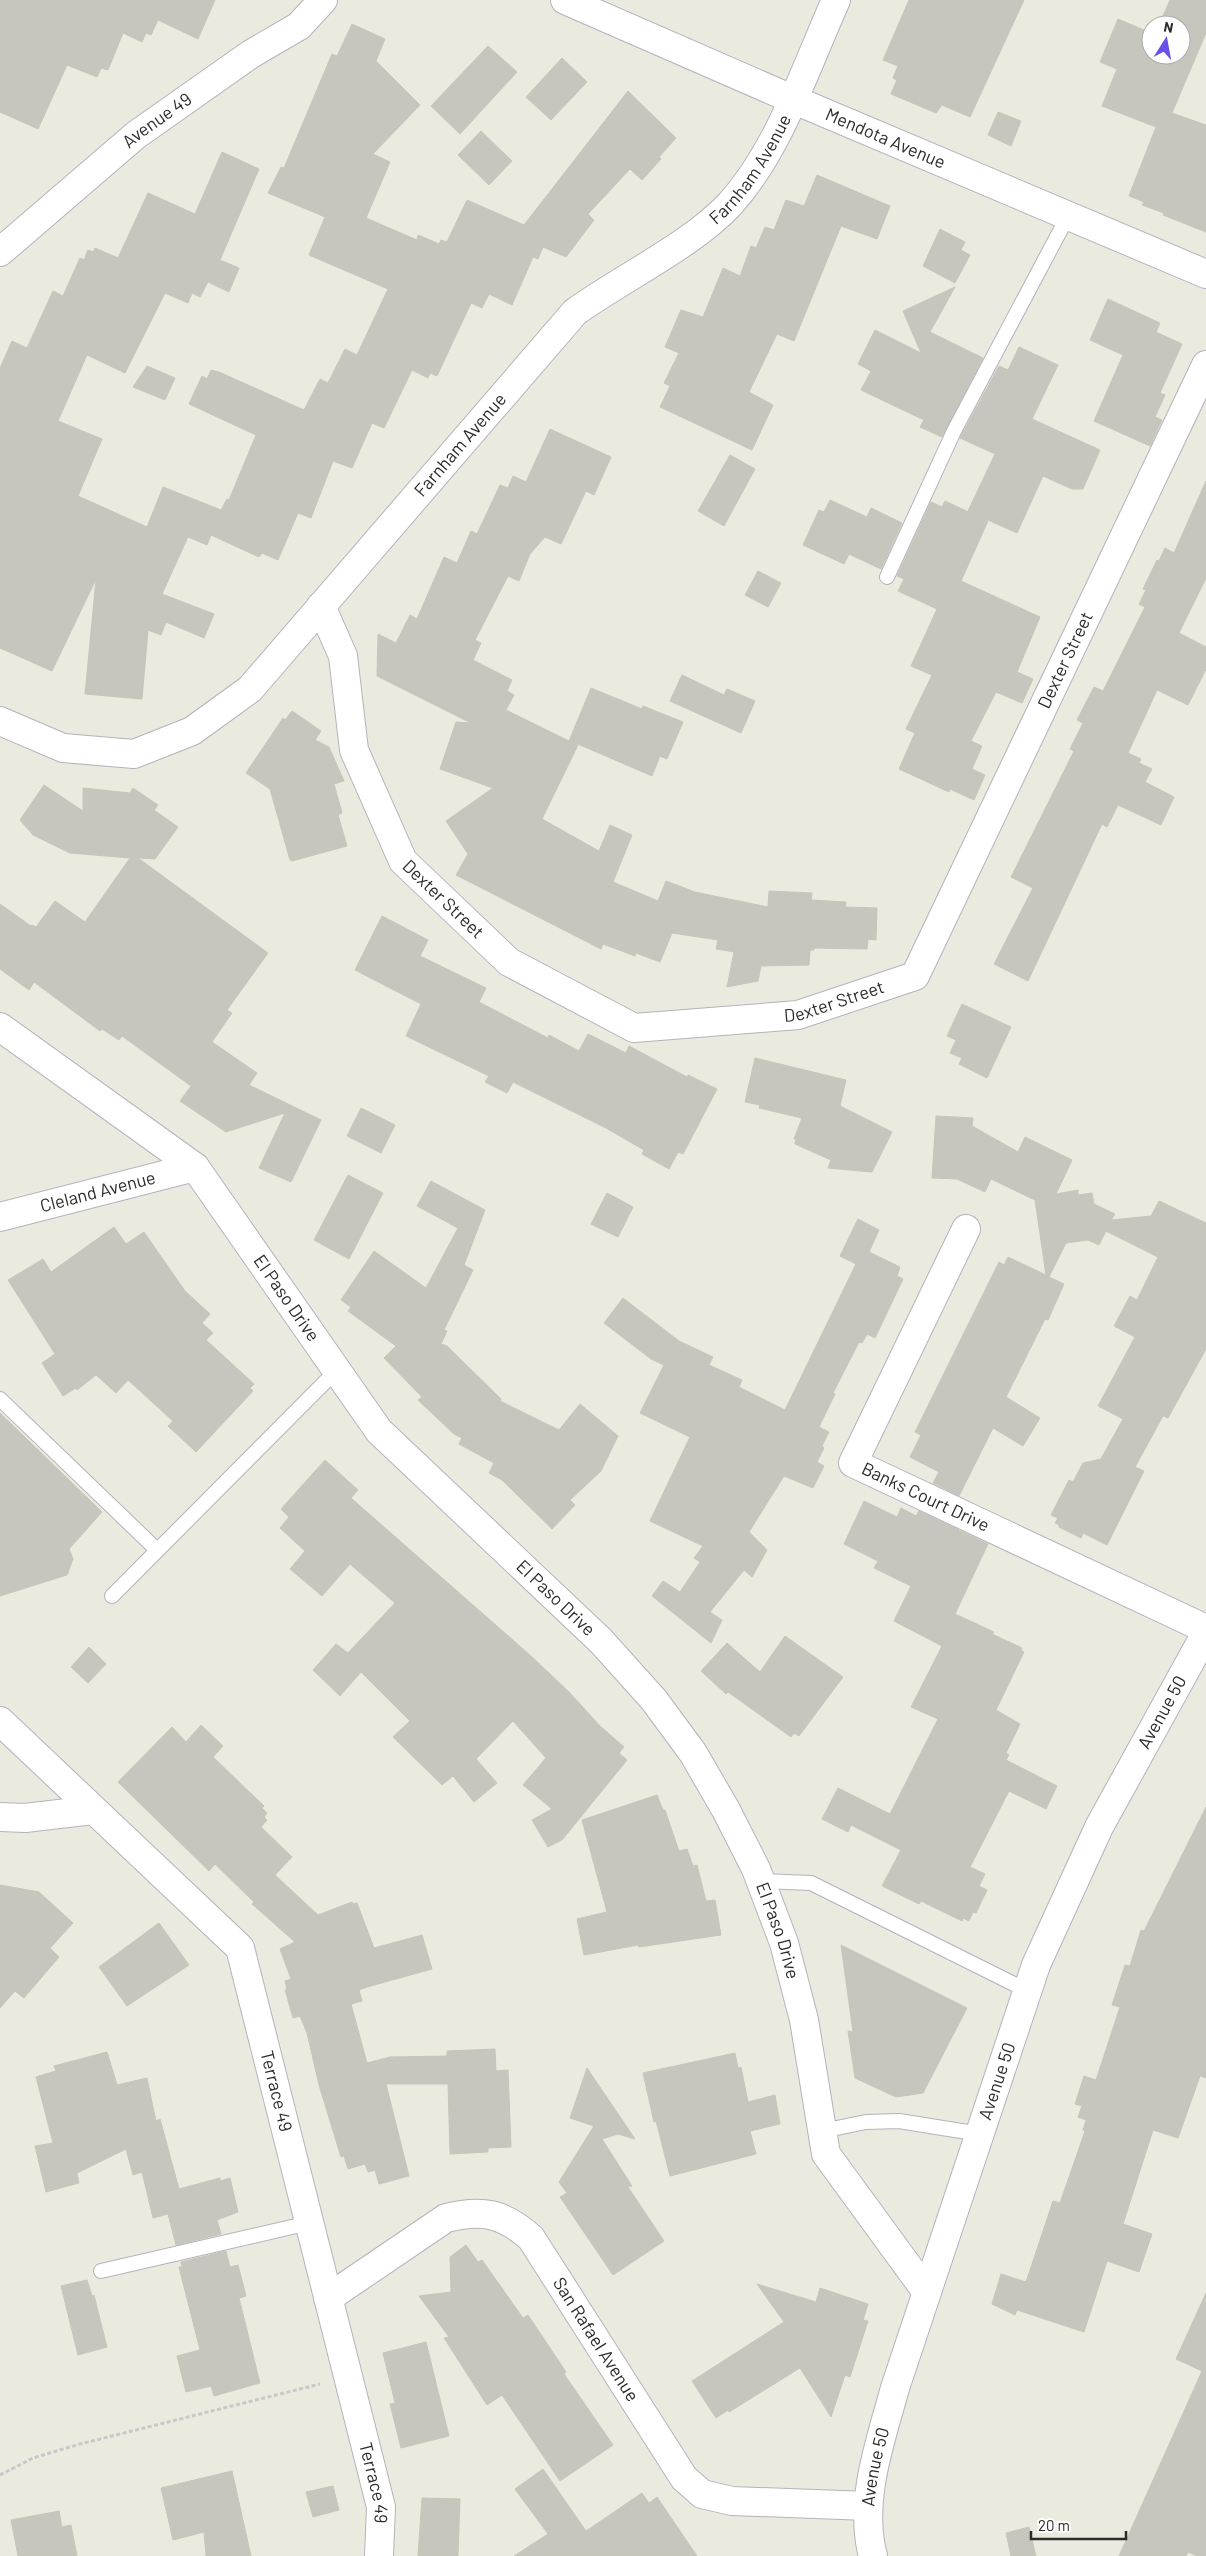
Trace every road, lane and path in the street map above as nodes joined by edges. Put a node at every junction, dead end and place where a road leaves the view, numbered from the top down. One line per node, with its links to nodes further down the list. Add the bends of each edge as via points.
1 (323, 0): 6 (street, Avenue 49, via 298,26 251,54 136,135)
2 (565, 0): 4 (street, Mendota Avenue)
3 (836, 0): 4 (street, Farnham Avenue)
4 (792, 99): 5 (street, Mendota Avenue); 10 (street, Farnham Avenue, via 765,158 729,205 689,238 575,312)
5 (1068, 216): 7 (street, Mendota Avenue); 9 (lane, via 954,431)
6 (0, 252)
7 (1206, 274)
8 (1206, 365): 10 (street, Dexter Street, via 915,976 798,1015 634,1028 509,962 403,861 354,750 343,656)
9 (886, 577)
10 (321, 606): 11 (street, Farnham Avenue, via 250,689 192,731 134,754 63,748)
11 (0, 721)
12 (0, 1026): 13 (street, El Paso Drive)
13 (195, 1167): 14 (street, Cleland Avenue); 16 (street, El Paso Drive)
14 (0, 1217)
15 (966, 1229): 20 (street, Banks Court Drive, via 853,1463)
16 (337, 1370): 18 (lane); 24 (street, El Paso Drive, via 380,1431 600,1641 654,1700 726,1810)
17 (0, 1399): 18 (lane)
18 (158, 1550): 19 (lane)
19 (112, 1596)
20 (1206, 1631): 25 (street, Avenue 50, via 1099,1827 1036,1965)
21 (0, 1721): 22 (street, Terrace 49)
22 (93, 1810): 23 (street, via 25,1818); 28 (street, Terrace 49, via 240,1948)
23 (0, 1817)
24 (760, 1881): 25 (lane, via 811,1883); 26 (street, El Paso Drive, via 784,1943 804,2020)
25 (1028, 1991): 27 (street, Avenue 50)
26 (822, 2131): 27 (lane, via 866,2122 899,2121); 30 (street, El Paso Drive, via 826,2154)
27 (980, 2134): 30 (street, Avenue 50)
28 (309, 2223): 29 (lane); 31 (street, Terrace 49)
29 (100, 2271)
30 (926, 2291): 34 (street, Avenue 50, via 895,2388)
31 (328, 2298): 32 (street, Terrace 49); 34 (street, San Rafael Avenue, via 446,2218 468,2212 492,2214 515,2224 531,2238 684,2478 702,2494 732,2501)
32 (347, 2376): 33 (path, via 42,2455); 35 (street, Terrace 49, via 381,2507)
33 (0, 2475)
34 (868, 2506): 36 (street, Avenue 50)
35 (379, 2556)
36 (873, 2556)

